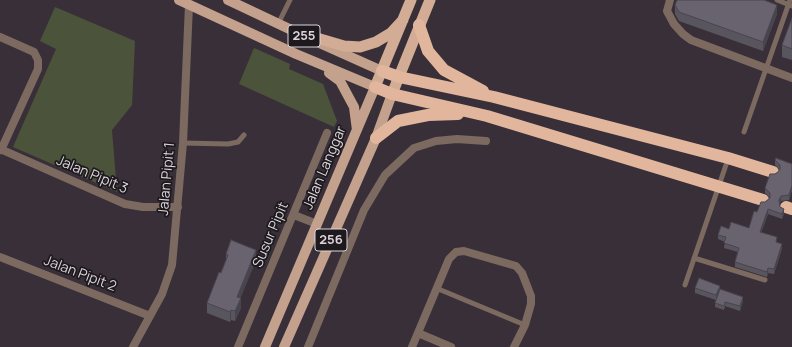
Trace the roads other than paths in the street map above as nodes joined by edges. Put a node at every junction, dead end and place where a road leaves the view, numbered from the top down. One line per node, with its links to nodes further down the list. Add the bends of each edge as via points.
1 (179, 0): 9 (main road, 255)
2 (228, 0): 11 (main road, 255)
3 (290, 0): 11 (lane)
4 (411, 0): 10 (highway, Jalan Langgar / 256)
5 (430, 0): 12 (highway, 256)
6 (670, 0): 16 (street, via 668,11 674,24 691,40)
7 (777, 0): 8 (lane)
8 (790, 3): 16 (lane)
9 (189, 5): 15 (main road, 255); 30 (street, Jalan Pipit 1)
10 (403, 20): 13 (highway, via 391,33 376,42 360,47 344,46); 17 (highway, Jalan Langgar / 256)
11 (278, 24): 13 (main road, 255)
12 (419, 25): 18 (highway, 256); 22 (highway, via 428,50 444,70)
13 (293, 31): 17 (main road, 255)
14 (0, 37): 31 (street, via 34,52 38,60 38,69)
15 (296, 54): 20 (main road, 255); 24 (main road, via 340,81 354,107)
16 (767, 69): 19 (street); 25 (lane)
17 (382, 71): 18 (highway, 255); 20 (highway, Jalan Langgar / 256)
18 (399, 77): 21 (highway, 256); 22 (highway)
19 (792, 78)
20 (375, 88): 21 (highway, 255); 24 (main road, Jalan Langgar / 256)
21 (392, 94): 23 (highway); 28 (main road, 256)
22 (494, 97): 32 (highway)
23 (487, 116): 28 (highway, via 435,115 398,121); 34 (highway)
24 (357, 132): 38 (main road, Jalan Langgar / 256)
25 (744, 132)
26 (327, 133): 37 (street, Susur Pipit)
27 (244, 135): 30 (lane, via 238,142 228,144)
28 (376, 138): 50 (main road, 256)
29 (486, 141): 51 (street, via 436,141 414,148 384,175 364,210)
30 (184, 143): 36 (street, Jalan Pipit 1)
31 (1, 150): 36 (street, Jalan Pipit 3, via 125,204)
32 (728, 158): 33 (highway); 34 (lane)
33 (772, 172)
34 (718, 185): 35 (highway); 40 (lane)
35 (763, 200)
36 (178, 207): 44 (street, Jalan Pipit 1, via 172,265 162,294)
37 (294, 215): 38 (street); 48 (street, Susur Pipit)
38 (317, 224): 49 (main road, Jalan Langgar / 256)
39 (0, 257): 44 (street, Jalan Pipit 2)
40 (694, 258): 41 (lane); 42 (lane)
41 (764, 280)
42 (685, 285)
43 (436, 288): 45 (lane); 45 (street, via 449,259 456,252 472,252 516,266 522,273 531,296); 46 (street)
44 (150, 316): 47 (street, Jalan Pipit 1)
45 (525, 325): 54 (street)
46 (418, 333): 52 (street); 53 (street)
47 (133, 347)
48 (238, 347)
49 (265, 347)
50 (284, 347)
51 (308, 347)
52 (412, 347)
53 (451, 347)
54 (514, 347)

